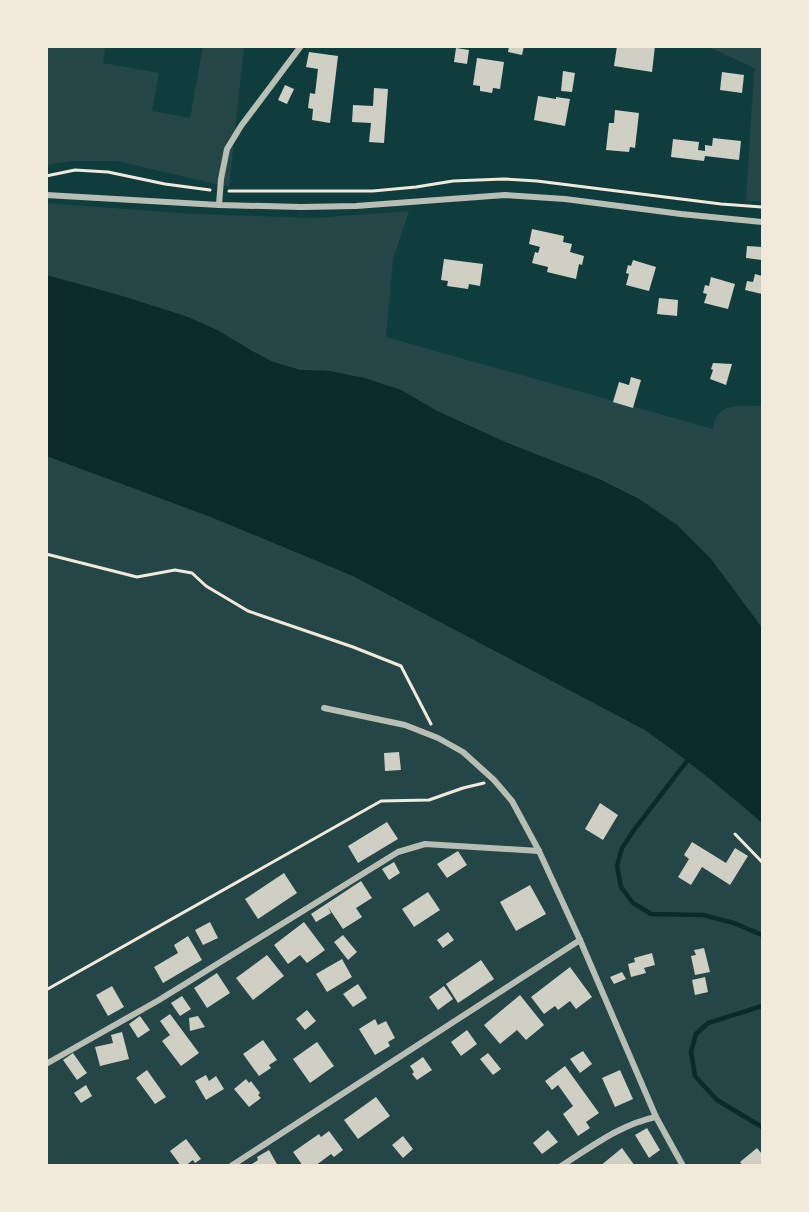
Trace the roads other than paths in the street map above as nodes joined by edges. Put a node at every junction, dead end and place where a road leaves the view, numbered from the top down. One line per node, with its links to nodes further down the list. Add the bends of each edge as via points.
1 (301, 46): 3 (street, via 227,149)
2 (46, 195): 3 (street)
3 (219, 205): 4 (street, via 356,206 505,195)
4 (762, 222)
5 (324, 708): 6 (street, via 405,725 463,752 518,809)
6 (539, 851): 7 (street); 8 (street, via 425,844 398,852 159,1000)
7 (580, 940): 9 (street); 10 (street)
8 (46, 1064)
9 (656, 1117): 11 (street, via 623,1127); 12 (street)
10 (231, 1166)
11 (561, 1166)
12 (683, 1166)

